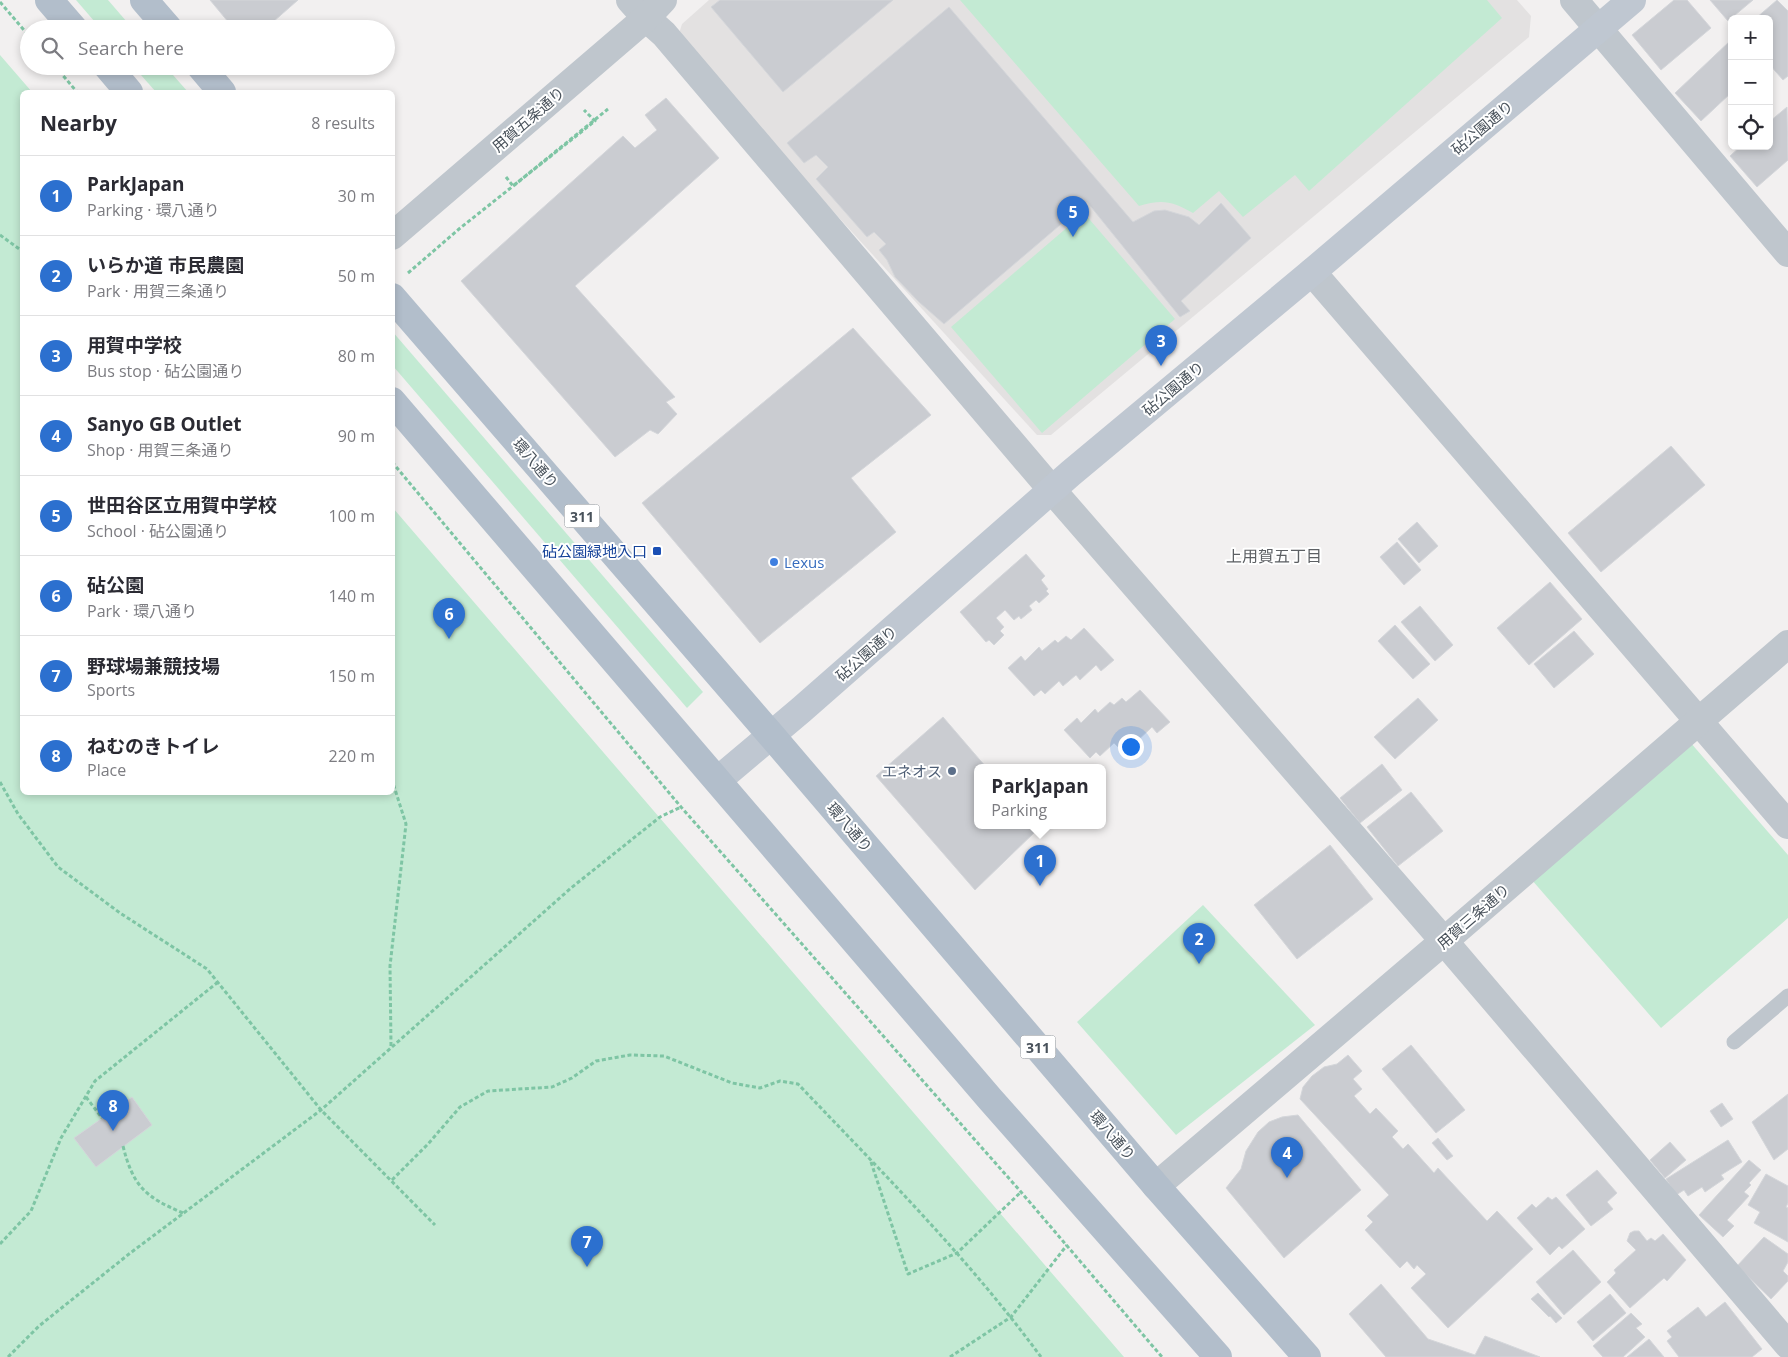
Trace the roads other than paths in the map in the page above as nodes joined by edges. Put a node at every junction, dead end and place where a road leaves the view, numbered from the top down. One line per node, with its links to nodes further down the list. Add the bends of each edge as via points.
1 (49, 0): 6 (main road)
2 (144, 0): 7 (main road)
3 (1574, 0): 8 (street)
4 (1632, 0): 8 (street, 砧公園通り)
5 (646, 6): 13 (street, 用賀五条通り); 18 (street, via 664,34)
6 (66, 20)
7 (161, 20)
8 (1598, 28): 14 (street); 15 (street, 砧公園通り)
9 (115, 75): 11 (main road)
10 (208, 75): 12 (main road)
11 (127, 90)
12 (220, 90)
13 (395, 233)
14 (1788, 253)
15 (1312, 272): 18 (street, 砧公園通り); 20 (street)
16 (399, 285): 21 (main road, 環八通り / 311)
17 (395, 404): 22 (main road)
18 (1052, 490): 21 (street, 砧公園通り); 24 (street)
19 (1788, 644): 20 (street, 用賀三条通り)
20 (1699, 721): 23 (street); 24 (street, 用賀三条通り)
21 (771, 735): 22 (street, 砧公園通り); 27 (main road, 環八通り / 311)
22 (718, 780): 30 (main road, via 990,1099)
23 (1788, 825)
24 (1444, 941): 27 (street, 用賀三条通り); 29 (street)
25 (1788, 996): 26 (lane)
26 (1734, 1042)
27 (1156, 1186): 28 (main road, 環八通り / 311)
28 (1280, 1326): 31 (main road, 環八通り / 311); 32 (main road, 311)
29 (1788, 1347): 33 (street)
30 (1218, 1357)
31 (1306, 1357)
32 (1323, 1357)
33 (1779, 1357)

